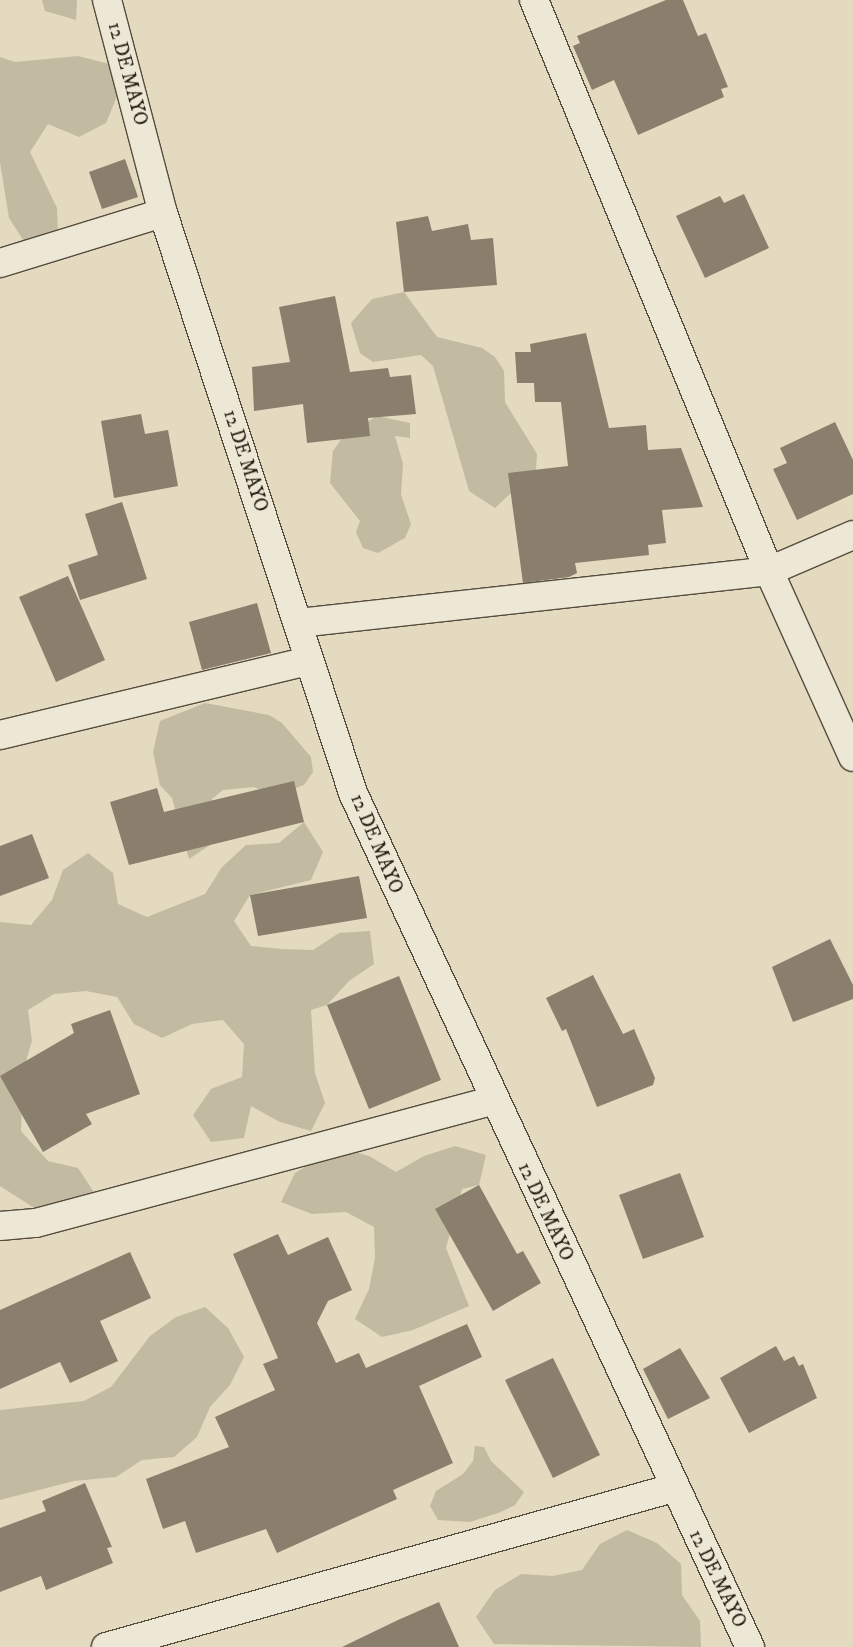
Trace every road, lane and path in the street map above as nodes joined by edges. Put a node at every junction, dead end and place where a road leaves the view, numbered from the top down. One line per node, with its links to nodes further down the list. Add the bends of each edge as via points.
1 (108, 0): 3 (street, 12 DE MAYO)
2 (534, 0): 6 (street)
3 (163, 213): 4 (street); 7 (street, 12 DE MAYO)
4 (0, 264)
5 (853, 536): 6 (street)
6 (769, 571): 7 (street); 10 (street)
7 (299, 623): 8 (street, 12 DE MAYO)
8 (309, 660): 9 (street); 11 (street, 12 DE MAYO, via 354,793)
9 (0, 735)
10 (853, 757)
11 (494, 1100): 12 (street, via 82,1211); 13 (street, 12 DE MAYO)
12 (0, 1226)
13 (673, 1488): 14 (street); 15 (street, 12 DE MAYO)
14 (106, 1647)
15 (750, 1647)

